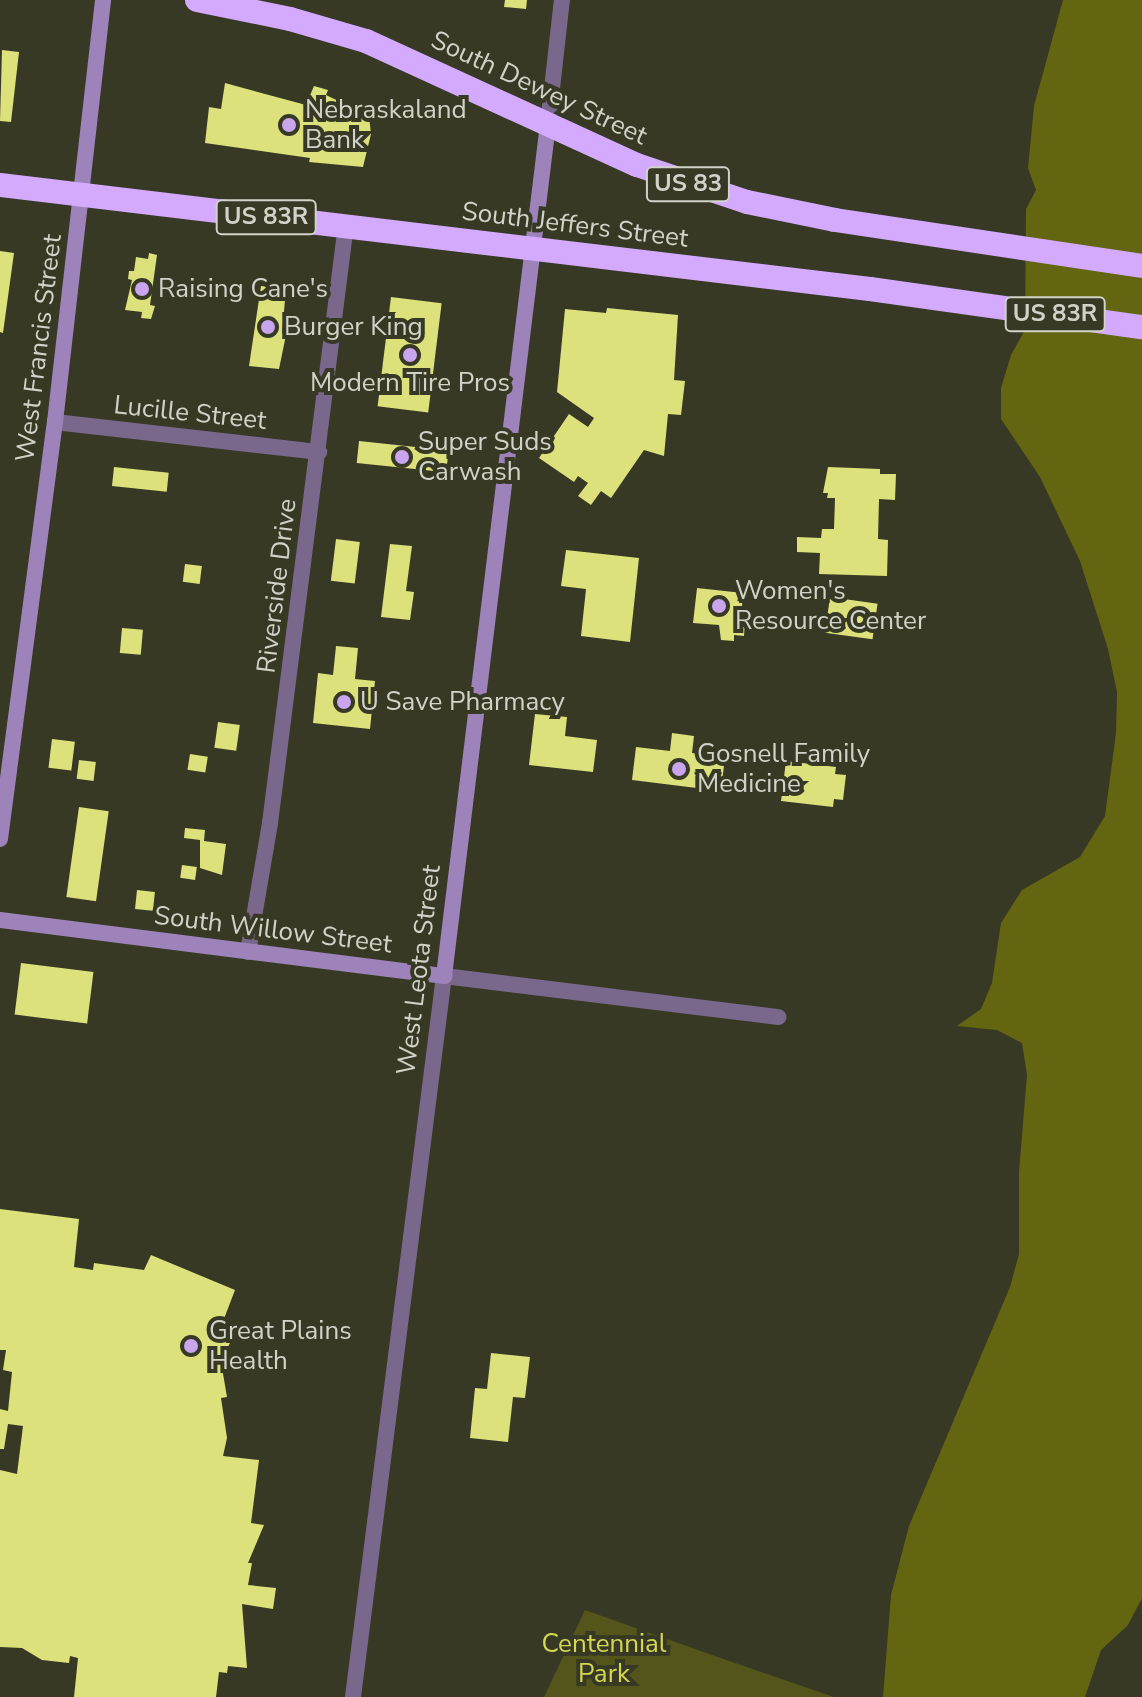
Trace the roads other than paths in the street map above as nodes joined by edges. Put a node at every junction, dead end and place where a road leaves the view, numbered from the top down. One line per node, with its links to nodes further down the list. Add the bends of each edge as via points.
1 (103, 0): 6 (main road, West Francis Street)
2 (197, 0): 4 (highway, South Dewey Street / US 83, via 366,41)
3 (562, 0): 4 (street)
4 (548, 124): 8 (main road, West Leota Street); 9 (highway, South Dewey Street / US 83, via 637,165 747,202)
5 (0, 185): 6 (highway, South Jeffers Street / US 83R)
6 (81, 196): 7 (highway, South Jeffers Street / US 83R); 11 (main road, West Francis Street)
7 (346, 225): 8 (highway, South Jeffers Street / US 83R); 12 (street, Riverside Drive)
8 (532, 248): 10 (highway, South Jeffers Street / US 83R); 16 (main road, West Leota Street)
9 (1142, 266)
10 (1142, 327)
11 (55, 422): 12 (street, Lucille Street); 13 (main road, West Francis Street)
12 (319, 452): 15 (street, Riverside Drive, via 271,820)
13 (0, 839)
14 (0, 920): 15 (main road, South Willow Street)
15 (248, 952): 16 (main road, South Willow Street)
16 (444, 976): 17 (street, South Willow Street); 18 (street, West Leota Street)
17 (778, 1017)
18 (353, 1697)

